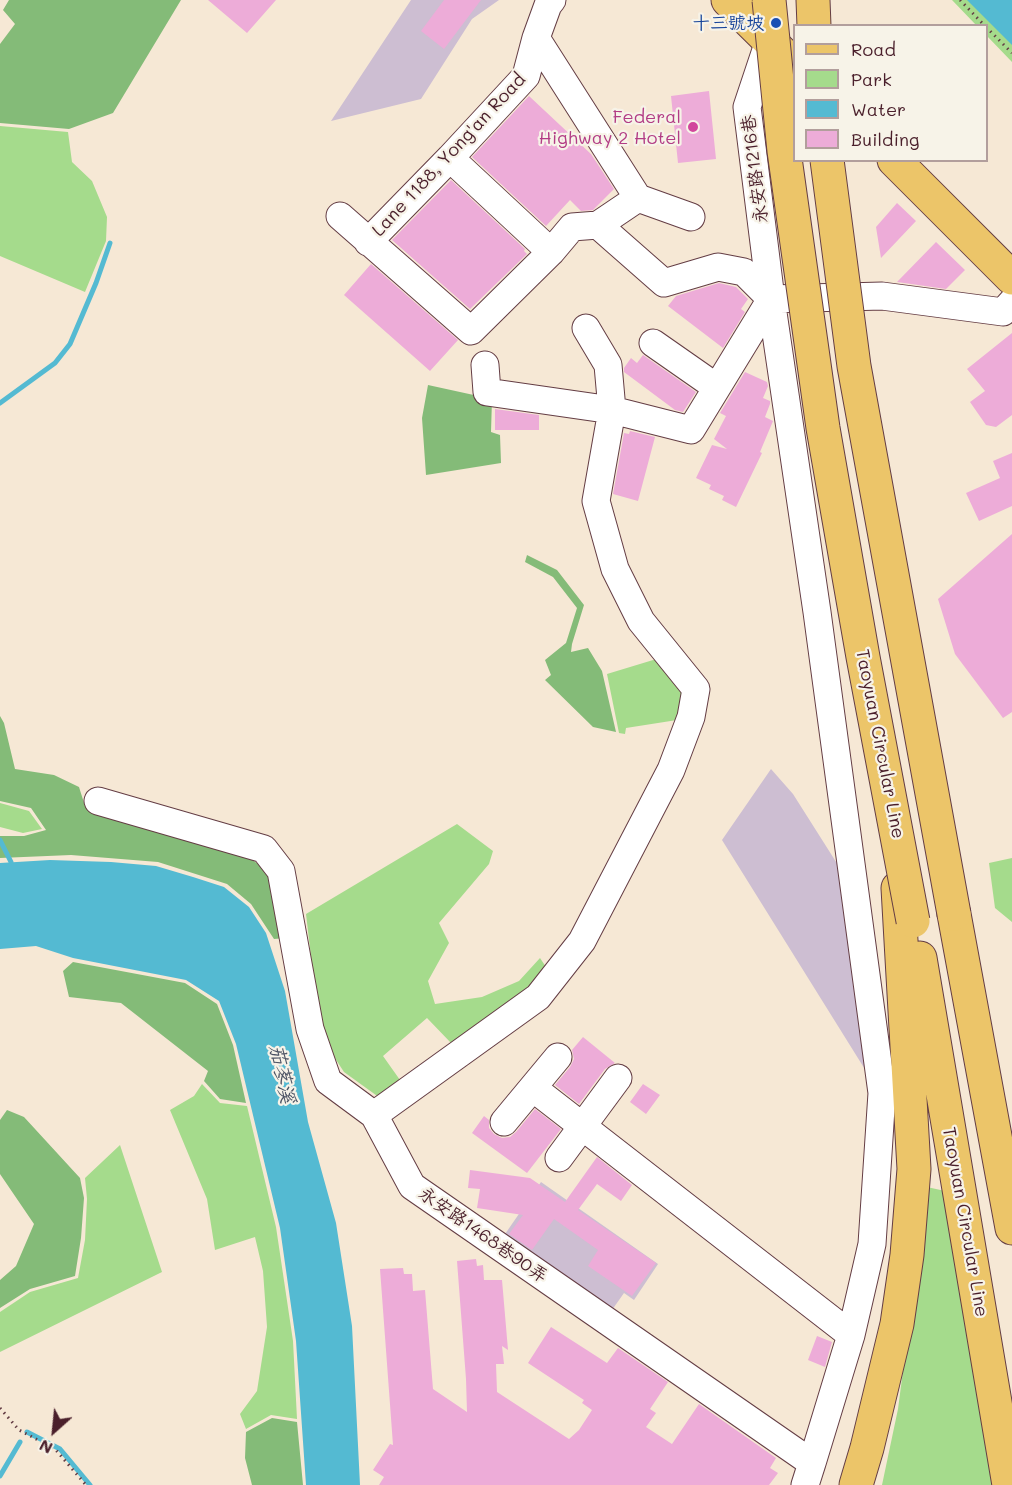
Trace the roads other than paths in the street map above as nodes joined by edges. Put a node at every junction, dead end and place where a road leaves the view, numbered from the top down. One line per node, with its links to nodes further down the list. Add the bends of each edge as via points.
1 (552, 0): 6 (lane, Lane 1188, Yong'an Road)
2 (728, 0): 7 (main road)
3 (769, 0): 27 (main road, Taoyuan Circular Line, bridge, via 784,151 823,428 894,819)
4 (813, 0): 5 (main road)
5 (814, 24)
6 (536, 38): 9 (lane, Lane 1188, Yong'an Road, via 526,76); 12 (lane)
7 (769, 41): 8 (main road); 19 (lane, 永安路1216巷, via 747,107)
8 (793, 64)
9 (450, 158): 16 (lane, Lane 1188, Yong'an Road); 17 (lane)
10 (827, 162): 35 (main road, bridge, via 854,366)
11 (896, 162): 18 (main road)
12 (638, 198): 14 (lane); 15 (lane)
13 (340, 216): 16 (lane)
14 (691, 217)
15 (598, 225): 17 (lane, via 572,227); 19 (lane, via 664,283 718,267 744,272)
16 (368, 242): 17 (lane, via 471,331)
17 (550, 252)
18 (1012, 278)
19 (771, 299): 20 (lane, via 882,296 1004,312); 24 (lane); 36 (lane, 永安路1216巷, via 818,612 882,1093 872,1244)
20 (1012, 302)
21 (586, 328): 25 (lane, via 608,365)
22 (653, 343): 24 (lane)
23 (486, 365): 25 (lane, via 487,392)
24 (716, 387): 25 (lane, via 691,430)
25 (612, 410): 31 (lane, via 596,501 615,569 641,621 696,689 691,717 671,770 582,941 538,997)
26 (98, 801): 31 (lane, 永安路1468巷90弄, via 264,849 281,871 310,1029 328,1081)
27 (906, 922): 38 (main road, via 914,1169 907,1255 897,1324); 39 (main road, Taoyuan Circular Line)
28 (558, 1057): 30 (lane)
29 (618, 1078): 33 (lane)
30 (532, 1088): 32 (lane); 33 (lane)
31 (374, 1115): 37 (lane, 永安路1468巷90弄, via 412,1186)
32 (504, 1122)
33 (582, 1128): 34 (lane); 36 (lane)
34 (559, 1158)
35 (1012, 1228)
36 (851, 1335): 37 (lane, 永安路1216巷)
37 (809, 1474)
38 (856, 1485)
39 (1010, 1485)

